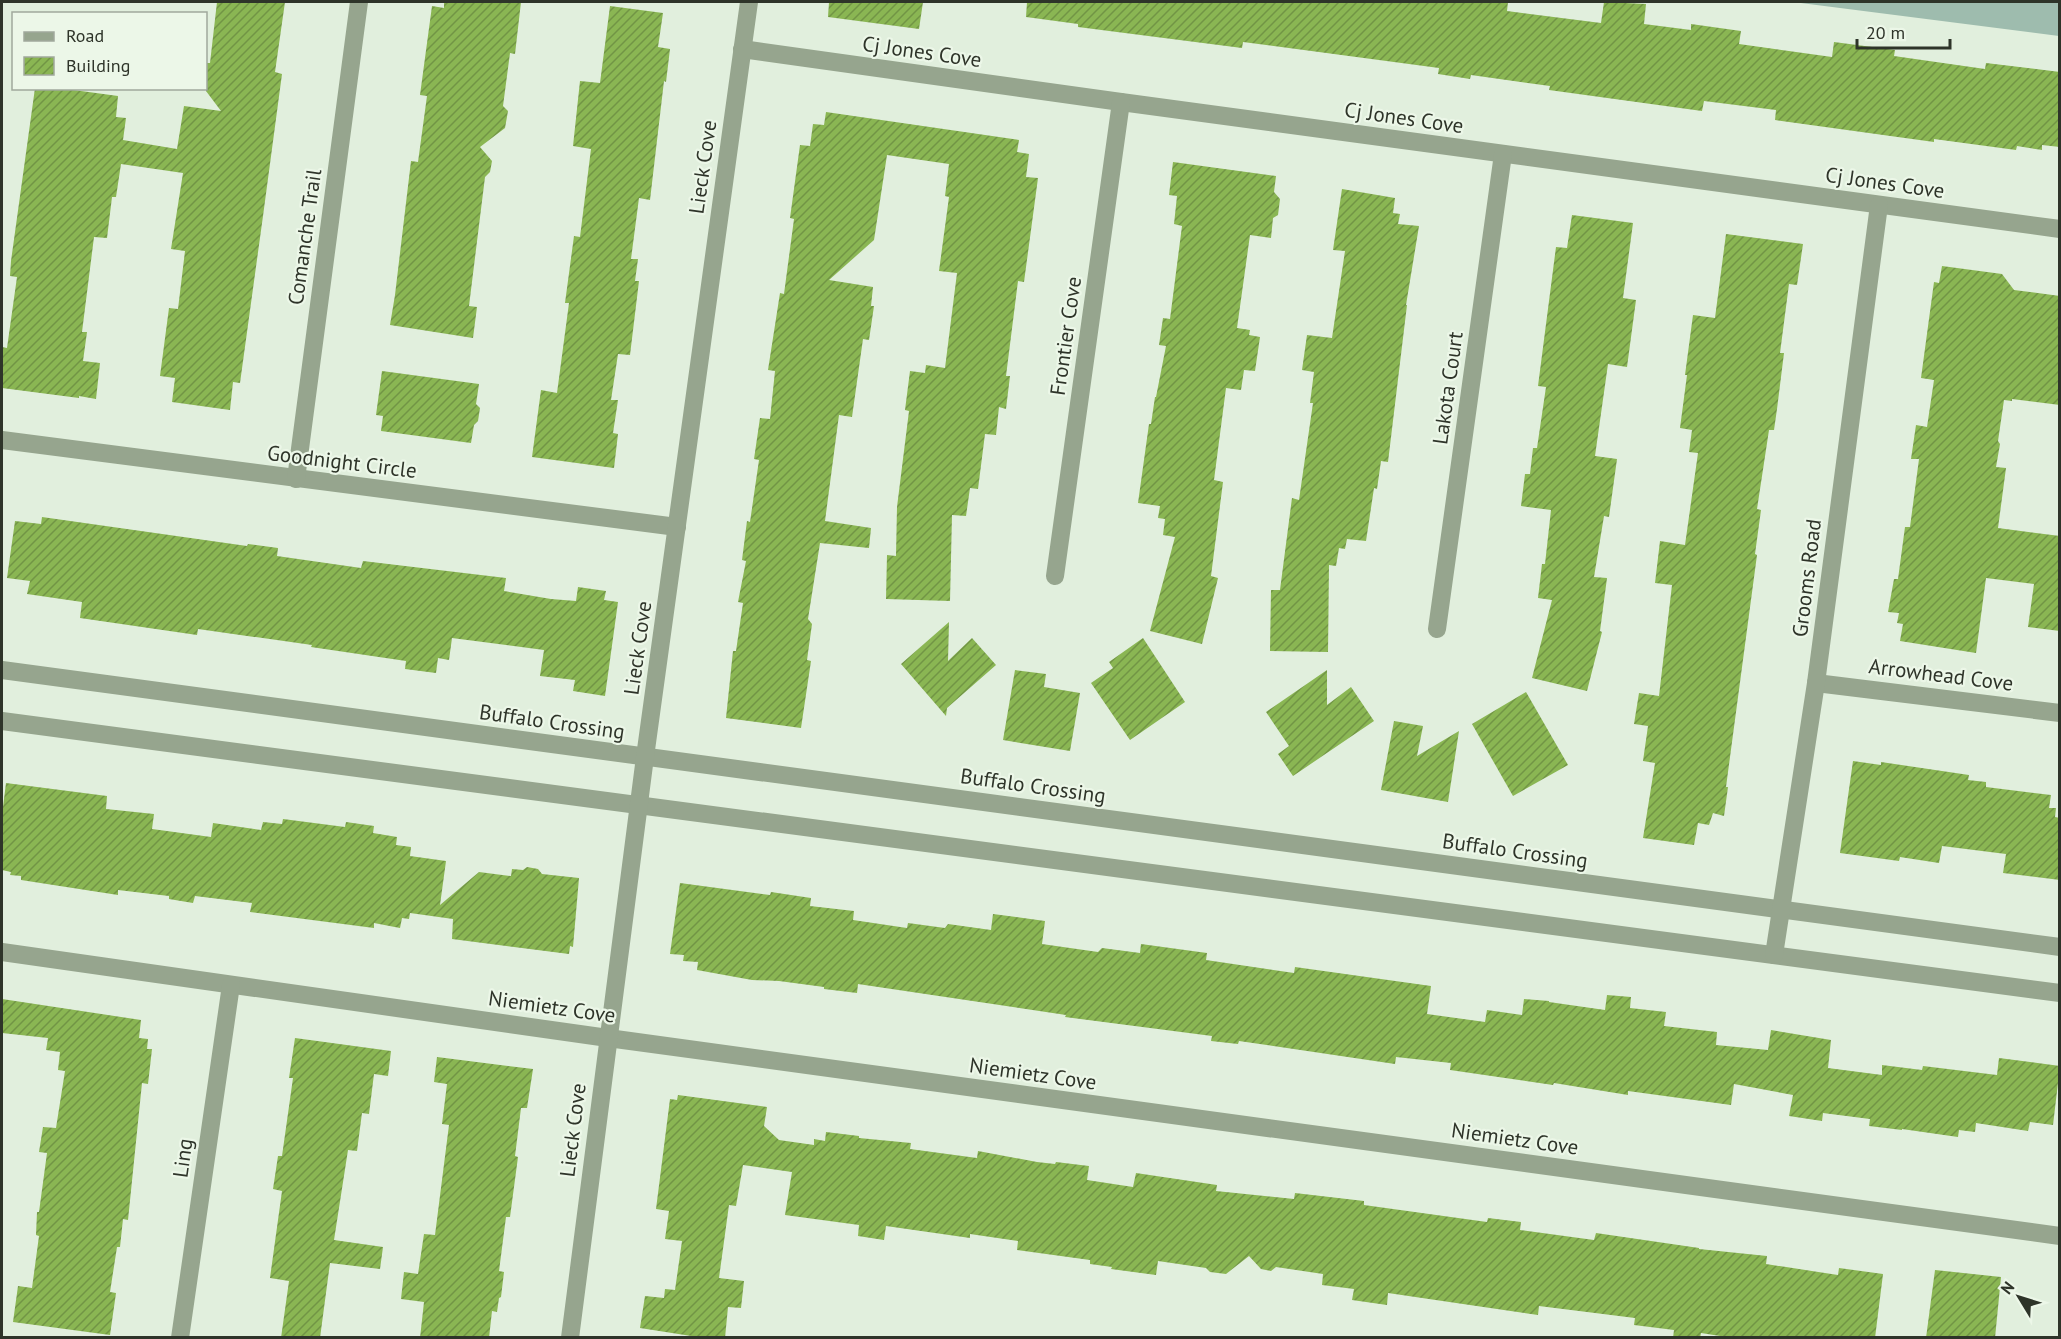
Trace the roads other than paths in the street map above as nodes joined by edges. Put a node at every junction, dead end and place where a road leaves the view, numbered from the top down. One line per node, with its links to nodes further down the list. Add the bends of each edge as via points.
1 (359, 2): 9 (street, Comanche Trail)
2 (749, 2): 3 (street, Lieck Cove)
3 (742, 49): 4 (street, Cj Jones Cove); 10 (street, Lieck Cove)
4 (1121, 102): 5 (street, Cj Jones Cove); 11 (street, Frontier Cove)
5 (1503, 154): 6 (street, Cj Jones Cove); 12 (street, Lakota Court)
6 (1879, 205): 7 (street, Cj Jones Cove); 14 (street, Grooms Road)
7 (2060, 229)
8 (2, 440): 9 (street, Goodnight Circle)
9 (296, 479): 10 (street, Goodnight Circle)
10 (677, 527): 17 (street, Lieck Cove)
11 (1055, 576)
12 (1437, 629)
13 (2, 670): 17 (street, Buffalo Crossing)
14 (1816, 683): 15 (street, Arrowhead Cove); 19 (street, Grooms Road)
15 (2060, 713)
16 (2, 721): 18 (street)
17 (645, 757): 18 (street, Lieck Cove); 19 (street, Buffalo Crossing)
18 (639, 805): 22 (street); 25 (street, Lieck Cove)
19 (1781, 910): 20 (street, Buffalo Crossing); 22 (street, Grooms Road)
20 (2060, 947)
21 (2, 952): 23 (street, Niemietz Cove)
22 (1774, 956): 24 (street)
23 (231, 985): 25 (street, Niemietz Cove); 27 (street, Ling)
24 (2060, 993)
25 (608, 1038): 26 (street, Niemietz Cove); 28 (street, Lieck Cove)
26 (2060, 1236)
27 (180, 1338)
28 (570, 1338)

